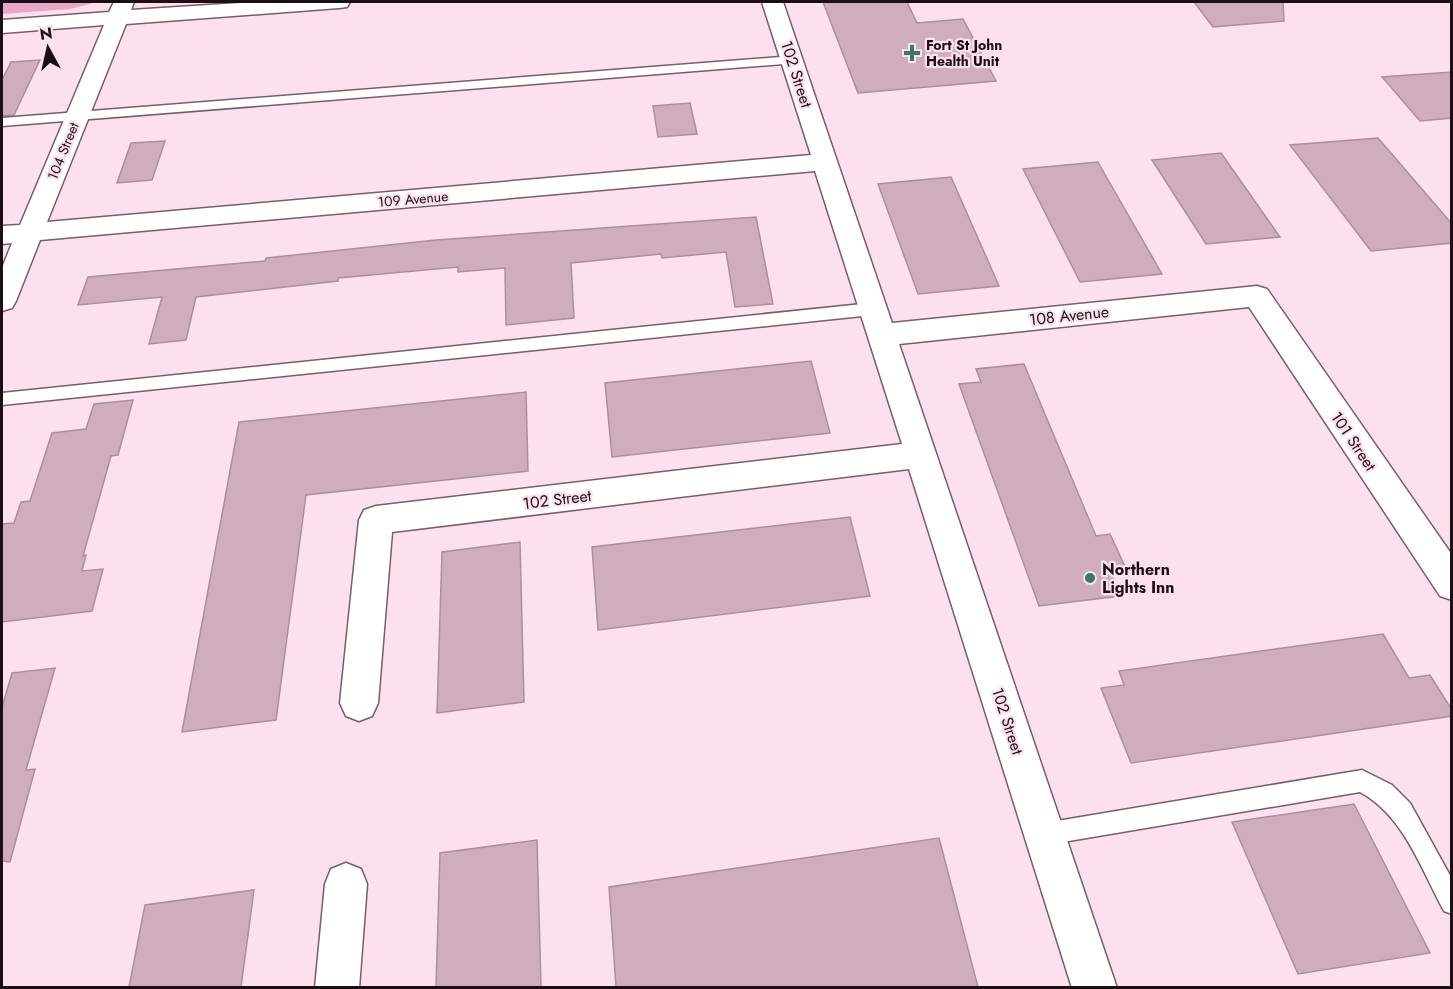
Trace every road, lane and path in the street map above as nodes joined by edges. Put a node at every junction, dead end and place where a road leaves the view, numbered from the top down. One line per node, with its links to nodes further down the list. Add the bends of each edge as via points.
1 (339, 2): 3 (street)
2 (773, 2): 5 (street, 102 Street)
3 (121, 10): 4 (street); 6 (street, 104 Street)
4 (2, 26)
5 (793, 60): 6 (lane); 8 (street, 102 Street)
6 (78, 116): 7 (lane); 9 (street, 104 Street)
7 (2, 122)
8 (825, 162): 9 (street, 109 Avenue); 13 (street, 102 Street)
9 (30, 232): 10 (street, 109 Avenue); 12 (street, 104 Street)
10 (2, 235)
11 (1257, 296): 13 (street, 108 Avenue); 16 (street, 101 Street)
12 (2, 301)
13 (877, 322): 14 (lane); 15 (street, 102 Street)
14 (2, 399)
15 (920, 455): 17 (street, 102 Street, via 376,520); 18 (street, 102 Street)
16 (1452, 585)
17 (359, 703)
18 (1045, 834): 20 (lane, via 1362,781 1384,793 1402,811); 22 (street, 102 Street)
19 (346, 884): 21 (street)
20 (1452, 903)
21 (337, 987)
22 (1095, 987)

